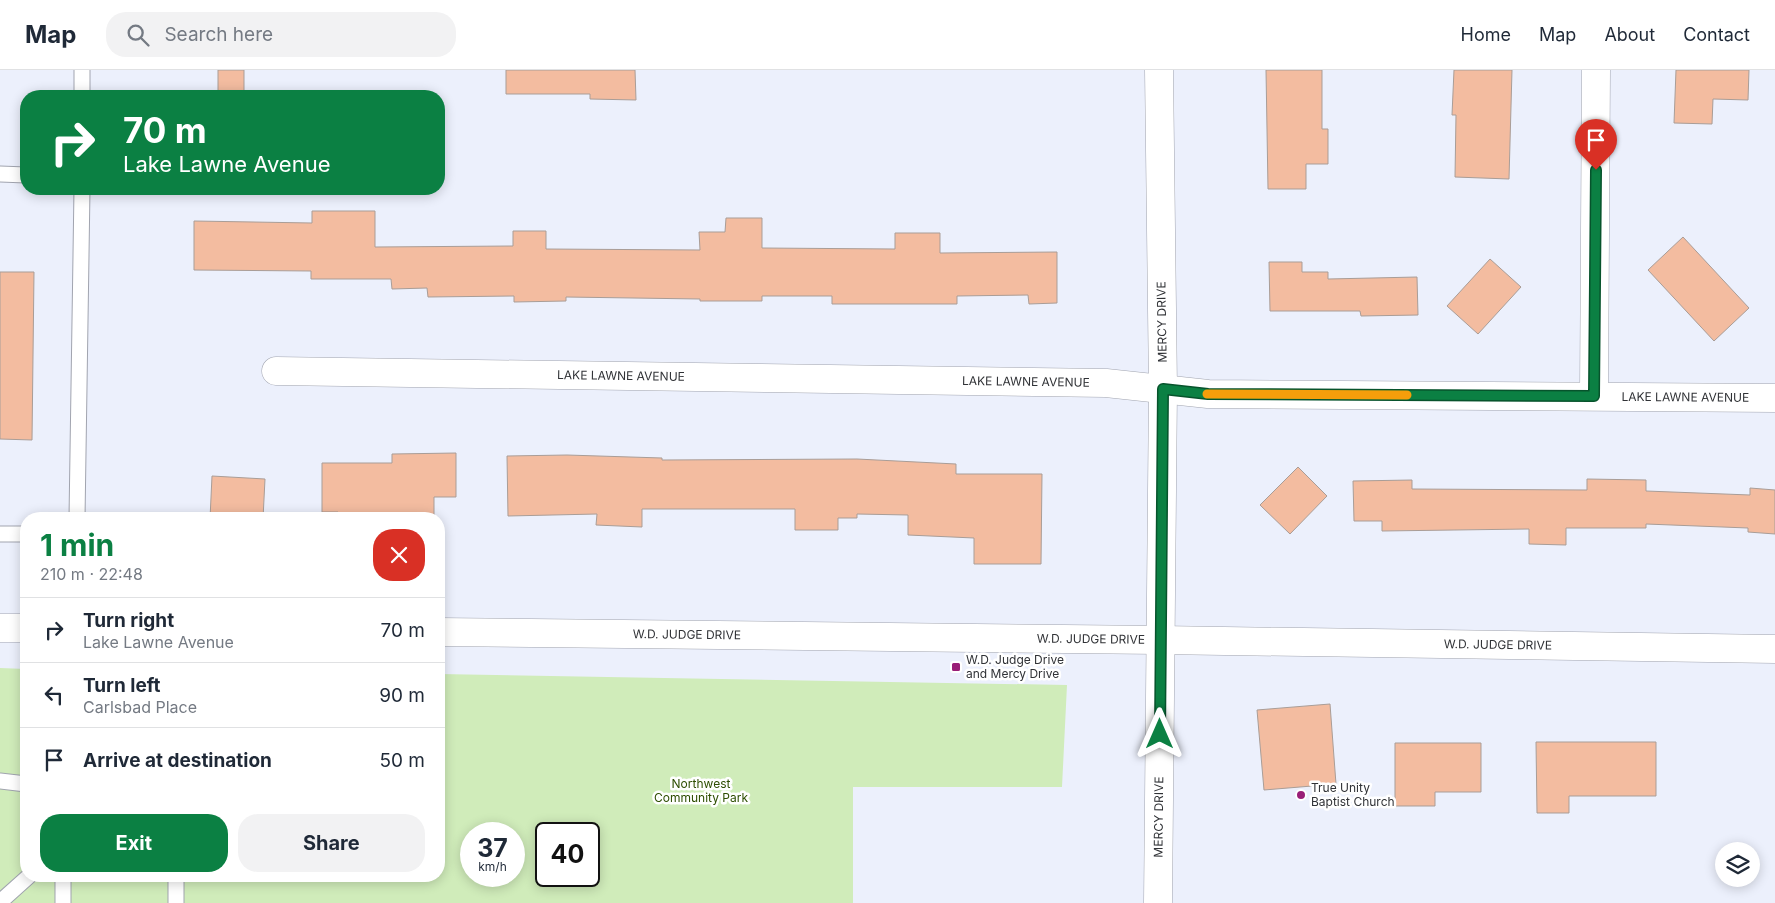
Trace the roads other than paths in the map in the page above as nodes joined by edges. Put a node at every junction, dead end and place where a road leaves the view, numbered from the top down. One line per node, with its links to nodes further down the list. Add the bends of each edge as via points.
1 (82, 70): 4 (lane)
2 (1158, 70): 9 (street, MERCY DRIVE)
3 (1596, 70): 10 (street)
4 (82, 90)
5 (0, 174): 6 (lane)
6 (20, 174)
7 (82, 195): 12 (lane)
8 (276, 371): 9 (street, LAKE LAWNE AVENUE, via 1106,383)
9 (1163, 389): 10 (street, LAKE LAWNE AVENUE, via 1208,394); 18 (street, MERCY DRIVE)
10 (1594, 396): 11 (street, LAKE LAWNE AVENUE)
11 (1775, 398)
12 (77, 512)
13 (0, 534): 14 (lane)
14 (20, 534)
15 (0, 628): 16 (street)
16 (20, 628)
17 (445, 632): 18 (street, W.D. JUDGE DRIVE)
18 (1160, 640): 19 (street, W.D. JUDGE DRIVE); 28 (street, MERCY DRIVE)
19 (1775, 649)
20 (0, 780): 21 (lane)
21 (20, 783)
22 (22, 882): 25 (lane)
23 (63, 882): 26 (lane)
24 (176, 882): 27 (lane)
25 (0, 902)
26 (63, 903)
27 (176, 903)
28 (1158, 903)

